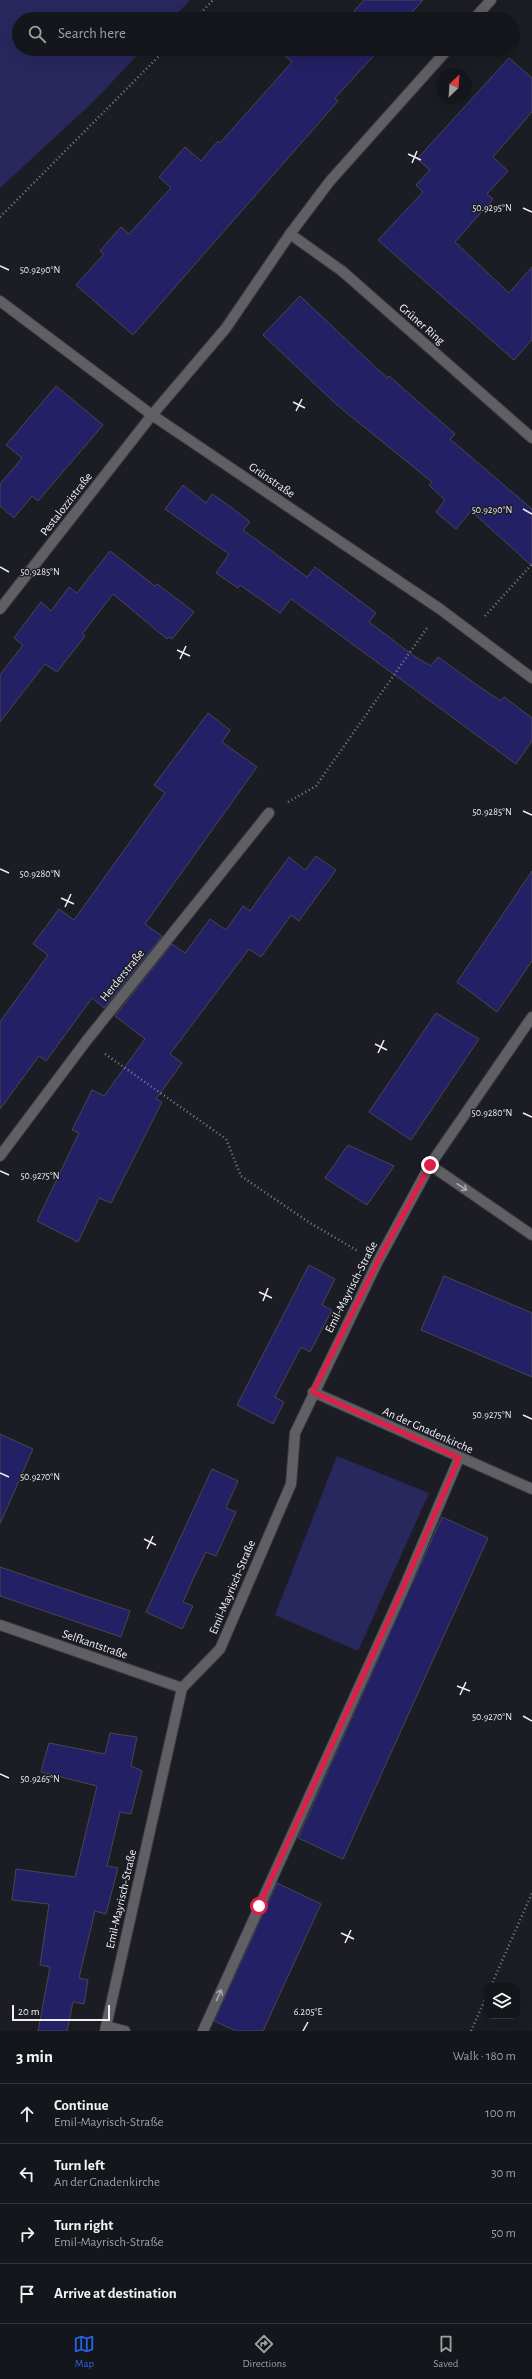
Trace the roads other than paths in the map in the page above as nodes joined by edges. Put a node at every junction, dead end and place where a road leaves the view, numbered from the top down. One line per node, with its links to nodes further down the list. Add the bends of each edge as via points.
1 (491, 0): 2 (street)
2 (480, 12)
3 (442, 56): 4 (street, via 330,181)
4 (290, 234): 6 (street, via 226,328); 7 (street, Grüner Ring, via 342,271)
5 (0, 301): 6 (street, Grünstraße)
6 (152, 415): 8 (street, Pestalozzistraße); 9 (street, Grünstraße, via 440,609)
7 (532, 438)
8 (0, 609)
9 (532, 678)
10 (269, 813): 12 (street, Herderstraße, via 86,1040)
11 (532, 1017): 13 (street, Emil-Mayrisch-Straße)
12 (0, 1156)
13 (430, 1165): 14 (street, one-way to 14); 15 (street, Emil-Mayrisch-Straße, via 377,1263)
14 (532, 1235)
15 (313, 1392): 16 (street, An der Gnadenkirche); 19 (street, Emil-Mayrisch-Straße, via 295,1433 291,1484 220,1649)
16 (459, 1458): 17 (street, An der Gnadenkirche); 22 (street, one-way to 16, via 402,1590)
17 (532, 1489)
18 (0, 1625): 19 (street, Selfkantstraße)
19 (182, 1688): 20 (street, Emil-Mayrisch-Straße)
20 (105, 2029): 21 (street)
21 (125, 2031)
22 (202, 2031)

